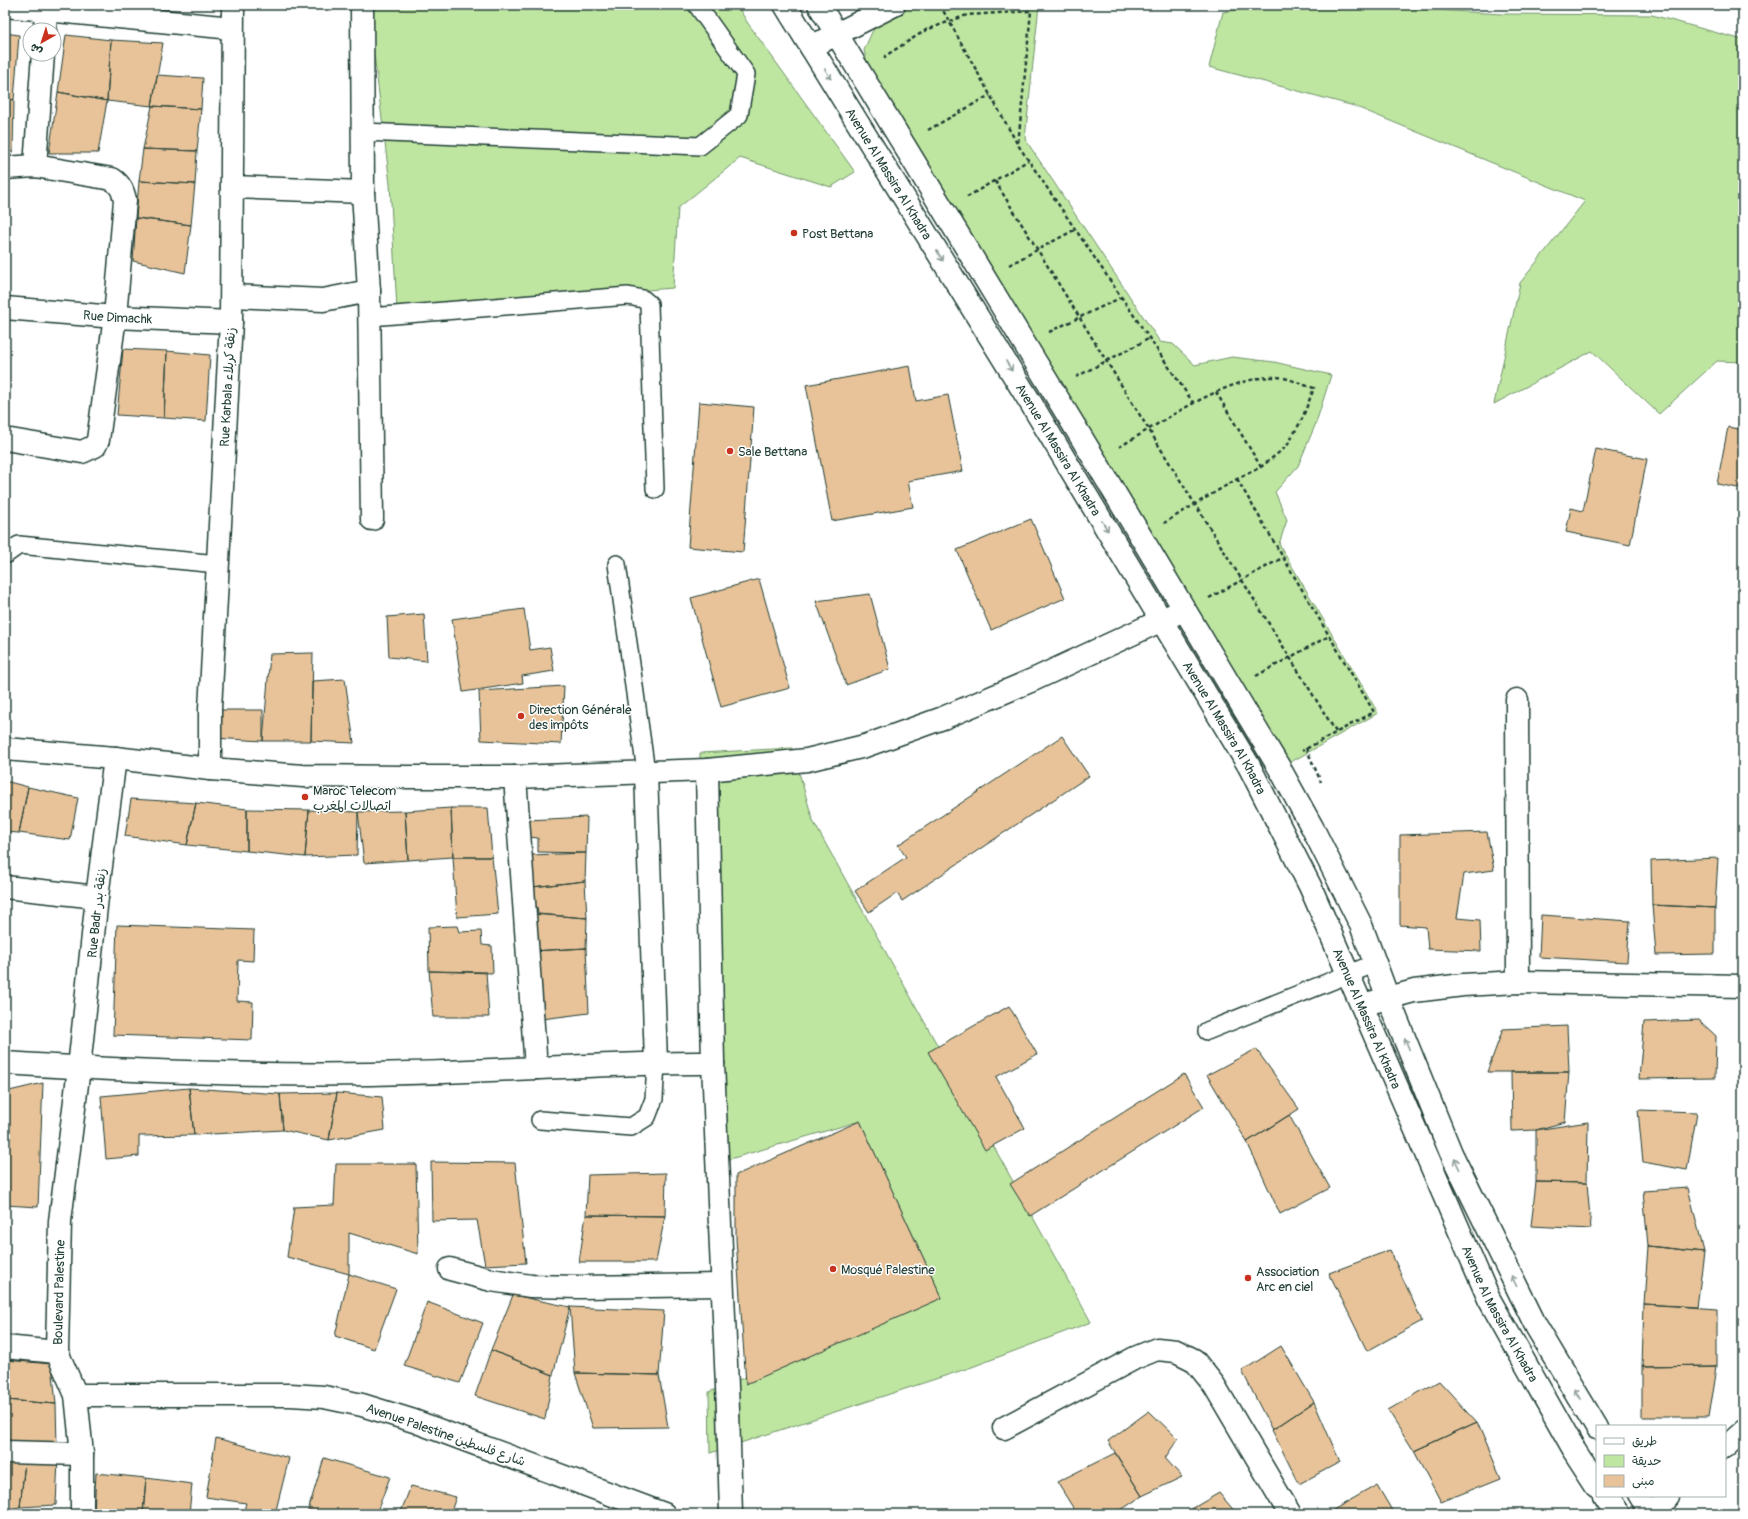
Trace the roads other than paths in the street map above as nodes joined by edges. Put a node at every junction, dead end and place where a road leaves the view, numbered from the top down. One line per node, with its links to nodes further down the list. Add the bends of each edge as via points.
1 (232, 5): 9 (street, Rue Karbala زنقة كربلاء)
2 (362, 5): 13 (street)
3 (697, 5): 13 (lane, via 746,74 739,116 700,146)
4 (785, 5): 11 (street, Avenue Al Massira Al Khadra)
5 (819, 5): 10 (street, Avenue Al Massira Al Khadra)
6 (894, 5): 10 (street)
7 (5, 6): 8 (street)
8 (45, 20): 9 (street)
9 (232, 28): 16 (street, Rue Karbala زنقة كربلاء)
10 (837, 34): 11 (street); 30 (street, Avenue Al Massira Al Khadra)
11 (811, 47): 31 (street, Avenue Al Massira Al Khadra, one-way to 31)
12 (42, 62): 14 (street)
13 (363, 132): 17 (street)
14 (35, 166): 15 (street); 21 (street, via 112,180 119,184 123,191 126,200)
15 (5, 168)
16 (232, 187): 17 (street); 19 (street, Rue Karbala زنقة كربلاء)
17 (362, 192): 18 (street)
18 (369, 292): 19 (street, via 323,300); 22 (street)
19 (232, 296): 23 (street, Rue Karbala زنقة كربلاء)
20 (5, 308): 21 (street, Rue Dimachk)
21 (115, 317): 23 (street, Rue Dimachk); 24 (street, via 98,440 95,446 82,452)
22 (370, 317): 25 (lane, via 628,296 643,299 649,304); 26 (street)
23 (231, 322): 28 (street, Rue Karbala زنقة كربلاء)
24 (5, 439)
25 (655, 489)
26 (372, 519)
27 (5, 556): 28 (lane, via 19,545)
28 (218, 564): 35 (street, Rue Karbala زنقة كربلاء, via 210,709)
29 (617, 564): 37 (lane)
30 (1185, 610): 31 (street); 41 (street, Avenue Al Massira Al Khadra, via 1312,826 1344,889)
31 (1162, 620): 36 (street, via 1035,679 943,718 865,746 807,760); 42 (street, Avenue Al Massira Al Khadra, via 1249,766 1310,886)
32 (1517, 700): 43 (street)
33 (5, 749): 34 (street)
34 (115, 758): 35 (street); 40 (street, Rue Badr زنقة بدر)
35 (210, 769): 38 (street, via 303,776)
36 (707, 770): 37 (street); 50 (street)
37 (646, 772): 38 (street); 48 (street)
38 (515, 777): 52 (street)
39 (5, 887): 40 (street)
40 (97, 897): 51 (street, Rue Badr زنقة بدر)
41 (1376, 963): 42 (lane); 45 (street, Avenue Al Massira Al Khadra)
42 (1350, 974): 46 (street, Avenue Al Massira Al Khadra); 47 (lane)
43 (1518, 982): 44 (street); 45 (street, via 1450,986)
44 (1743, 986)
45 (1388, 998): 46 (street); 59 (street, Avenue Al Massira Al Khadra, one-way to 45, via 1536,1326 1455,1160)
46 (1362, 1005): 65 (street, Avenue Al Massira Al Khadra, via 1489,1299 1565,1434)
47 (1207, 1031)
48 (656, 1062): 50 (street); 52 (street); 53 (lane, via 654,1099 647,1117 631,1127)
49 (5, 1063): 51 (street)
50 (713, 1063): 55 (street)
51 (79, 1068): 52 (street, via 251,1074 371,1074); 57 (street, Boulevard Palestine, via 60,1221)
52 (536, 1068)
53 (540, 1120)
54 (450, 1269): 55 (street, via 491,1280 531,1286)
55 (722, 1285): 71 (street)
56 (5, 1347): 57 (street)
57 (57, 1352): 58 (street, Boulevard Palestine)
58 (76, 1395): 64 (street, Boulevard Palestine); 70 (street, Avenue Palestine شارع فلسطين, via 324,1397 362,1405 414,1421)
59 (1596, 1426)
60 (1004, 1428): 72 (street, via 1134,1358 1157,1349 1176,1351 1194,1360 1214,1385)
61 (1743, 1432): 62 (street)
62 (1726, 1447)
63 (5, 1452): 64 (street)
64 (82, 1454): 69 (street, Boulevard Palestine)
65 (1596, 1483)
66 (1605, 1497): 73 (street)
67 (1639, 1497): 74 (street)
68 (1669, 1497): 74 (street)
69 (82, 1514)
70 (664, 1514)
71 (730, 1514)
72 (1290, 1514)
73 (1616, 1514)
74 (1649, 1514)

